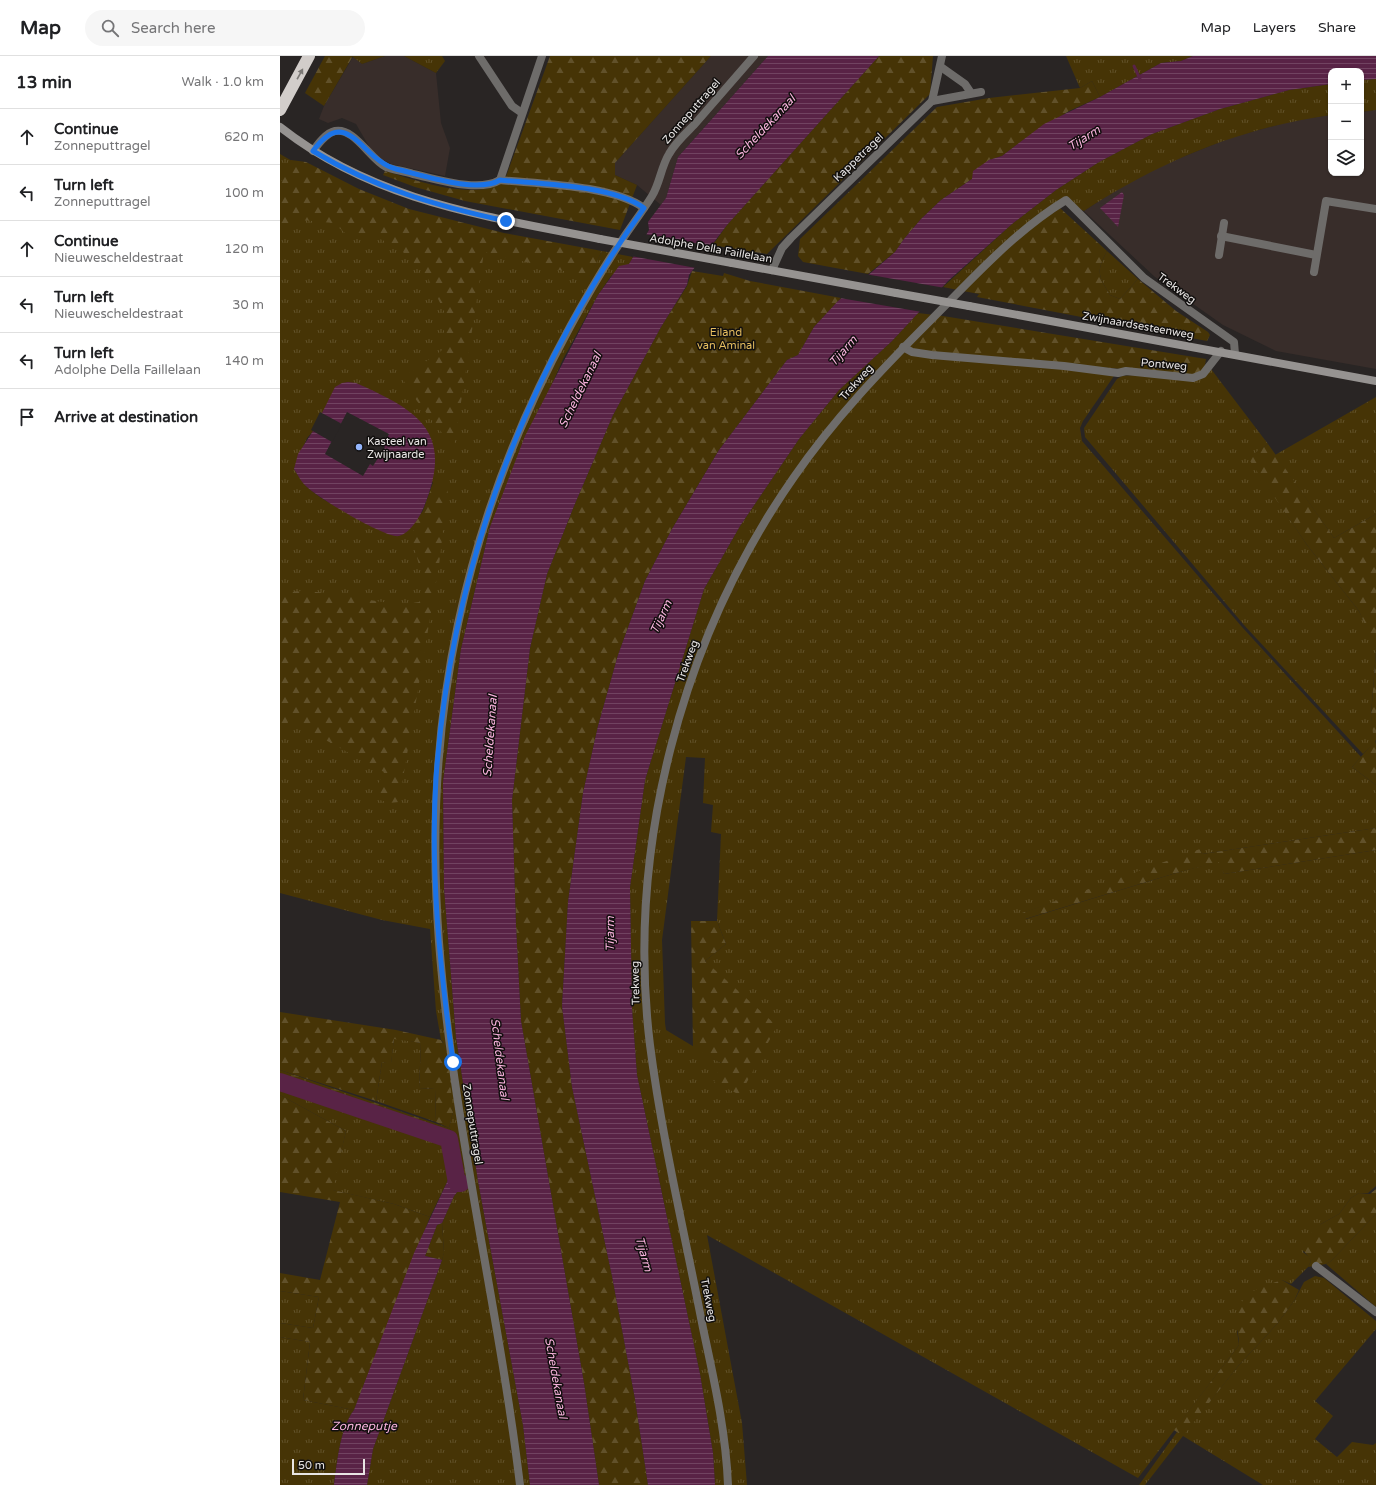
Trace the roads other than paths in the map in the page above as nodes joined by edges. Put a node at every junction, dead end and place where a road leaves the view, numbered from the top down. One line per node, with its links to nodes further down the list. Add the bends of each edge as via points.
1 (309, 56): 10 (highway, one-way to 1)
2 (479, 56): 11 (street, via 512,106)
3 (542, 56): 11 (street)
4 (754, 56): 15 (street, Zonneputtragel, via 670,151 655,192)
5 (942, 56): 6 (street)
6 (941, 67): 8 (street, via 965,84); 9 (street)
7 (981, 92): 8 (street)
8 (971, 93): 9 (street)
9 (932, 100): 21 (street, Kappetragel, via 791,238 782,248)
10 (280, 110)
11 (522, 113): 14 (street)
12 (280, 127): 13 (main road, Adolphe Della Faillelaan)
13 (313, 151): 14 (street, via 323,138 335,131 346,132 387,167 462,184 492,184); 21 (main road, Adolphe Della Faillelaan, bridge, via 390,190 465,212 600,240)
14 (500, 180): 15 (street, via 610,193)
15 (644, 208): 30 (street, Zonneputtragel, via 604,267 572,322 527,413 499,480 458,617 439,753 435,821 436,885 446,1010 458,1101)
16 (1376, 209): 20 (street, via 1326,201)
17 (1224, 223): 18 (street)
18 (1221, 236): 19 (street); 20 (street)
19 (1219, 255)
20 (1316, 255): 22 (street)
21 (772, 270): 23 (main road, Adolphe Della Faillelaan)
22 (1314, 272)
23 (896, 293): 25 (main road, Zwijnaardsesteenweg, bridge)
24 (903, 347): 25 (street, Pontweg, via 912,352 932,355 1118,373 1198,377); 26 (street, Trekweg, via 1021,233 1066,200 1144,278 1234,342); 31 (street, Trekweg, via 815,447 775,504 734,578 703,649 679,718 656,824 646,930 650,1047 670,1162 719,1404)
25 (1221, 352): 26 (main road, Zwijnaardsesteenweg)
26 (1235, 354): 27 (main road, Zwijnaardsesteenweg)
27 (1376, 381)
28 (1316, 1266): 29 (street)
29 (1376, 1312)
30 (520, 1485)
31 (728, 1485)

